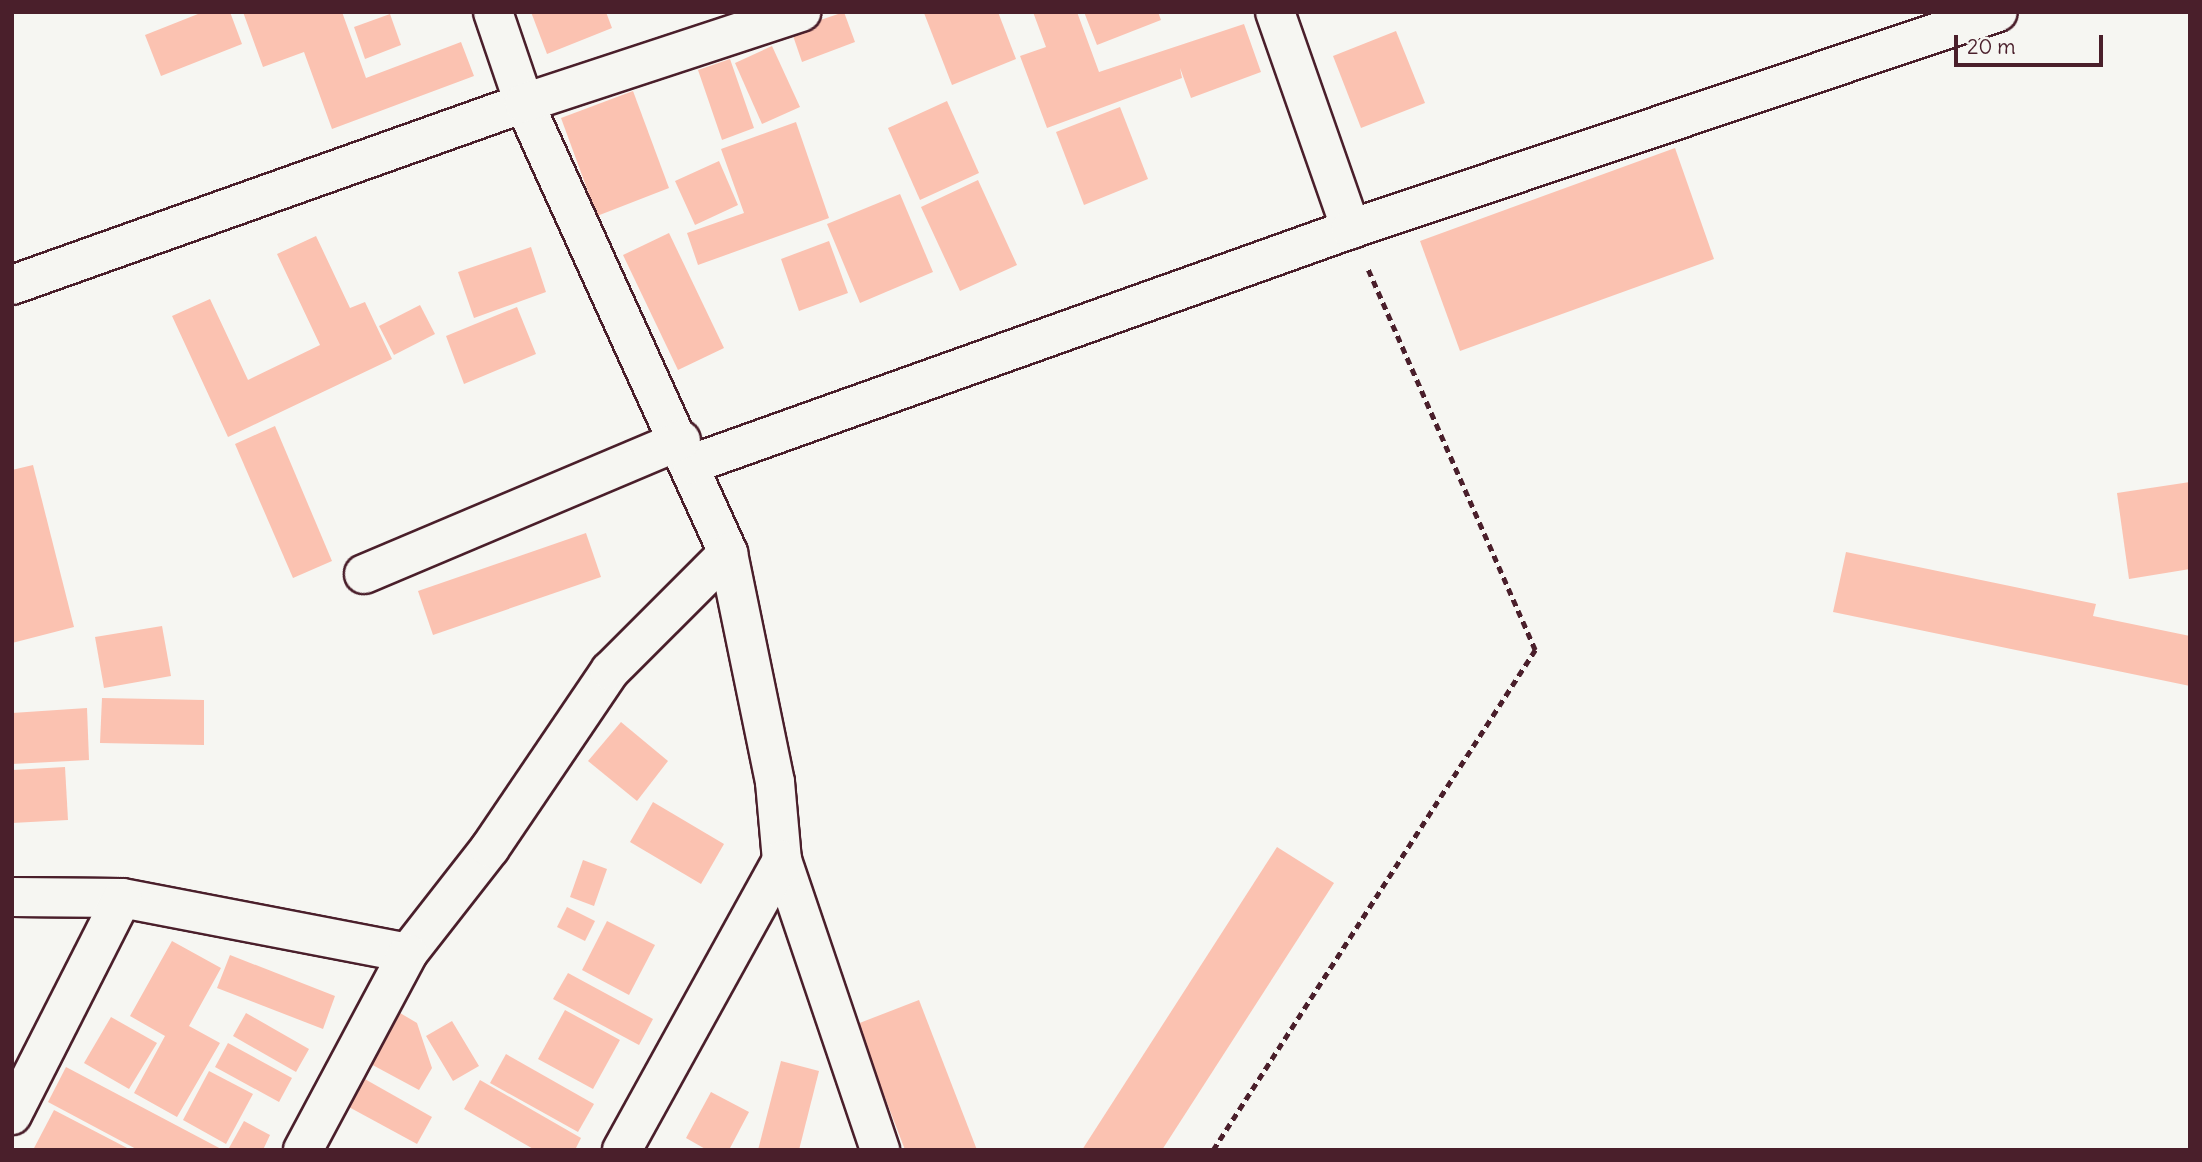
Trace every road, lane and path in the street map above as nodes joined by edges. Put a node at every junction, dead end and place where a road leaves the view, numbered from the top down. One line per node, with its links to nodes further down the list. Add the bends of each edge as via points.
1 (493, 12): 5 (street)
2 (801, 12): 5 (street)
3 (1275, 12): 6 (street)
4 (1998, 12): 6 (street)
5 (524, 103): 7 (street); 8 (street)
6 (1351, 229): 8 (street); 19 (path, via 1535,650)
7 (12, 285)
8 (686, 452): 9 (street); 10 (street)
9 (728, 553): 11 (street, via 775,782); 14 (street, via 610,671 490,848)
10 (364, 574)
11 (782, 860): 17 (street); 18 (street)
12 (12, 897): 13 (street)
13 (122, 898): 14 (street); 15 (street)
14 (408, 953): 16 (street)
15 (12, 1115)
16 (303, 1150)
17 (622, 1150)
18 (880, 1150)
19 (1213, 1150)

